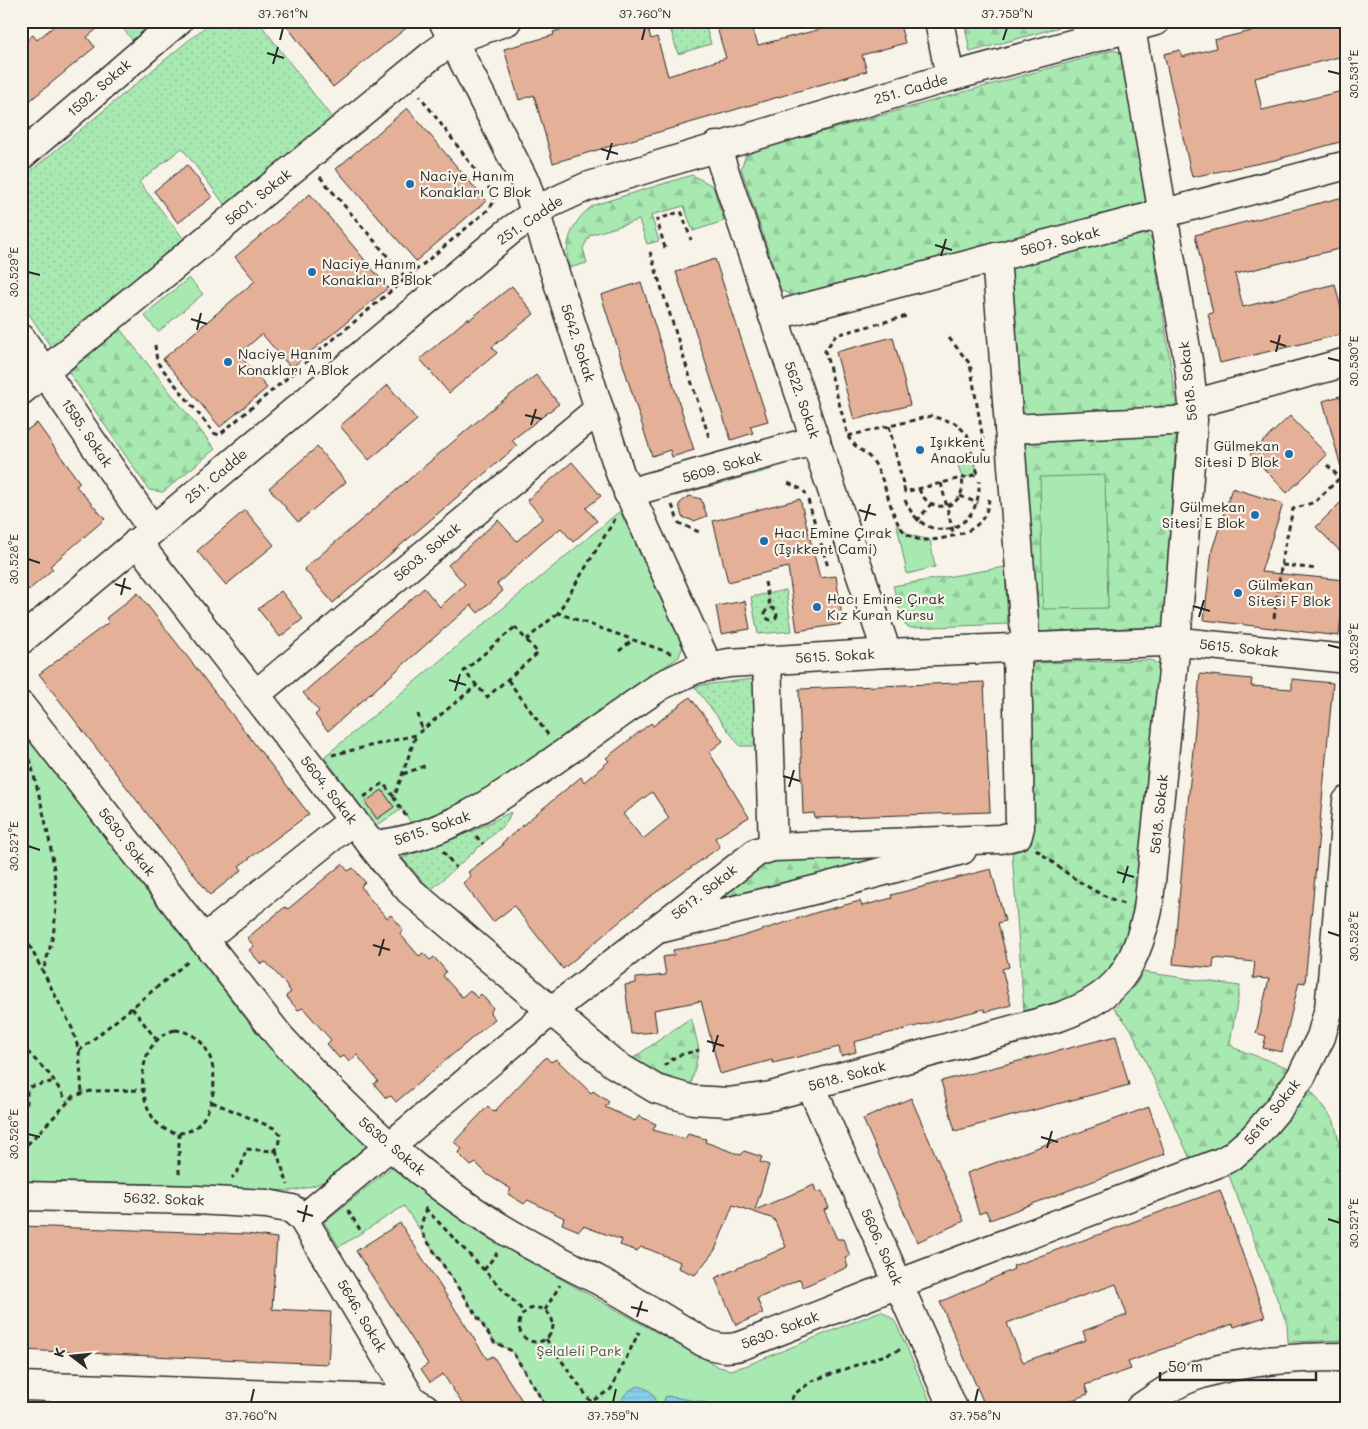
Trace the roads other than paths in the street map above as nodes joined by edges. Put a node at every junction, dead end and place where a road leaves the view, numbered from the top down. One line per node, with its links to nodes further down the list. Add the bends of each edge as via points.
1 (178, 21): 8 (street, 1592. Sokak)
2 (507, 21): 5 (street, 5601. Sokak)
3 (939, 21): 6 (street)
4 (1144, 25): 6 (street, 251. Cadde); 11 (street, 5618. Sokak)
5 (448, 31): 10 (street, 5642. Sokak, via 522,173); 16 (street, 5601. Sokak, via 432,54)
6 (950, 77): 7 (street, 251. Cadde)
7 (716, 146): 10 (street, 251. Cadde, via 586,187); 13 (street, 5622. Sokak)
8 (21, 156)
9 (1347, 165): 11 (street, 5607. Sokak)
10 (536, 213): 18 (street, 5642. Sokak); 23 (street, 251. Cadde, via 489,248)
11 (1163, 216): 12 (street, 5607. Sokak); 19 (street, 5618. Sokak)
12 (996, 257): 13 (street, 5607. Sokak); 20 (street)
13 (773, 316): 21 (street, 5622. Sokak)
14 (21, 338): 16 (street, 1595. Sokak)
15 (1347, 362): 19 (street)
16 (44, 372): 17 (street, 5601. Sokak); 23 (street, 1595. Sokak)
17 (21, 391)
18 (599, 409): 22 (street, 5642. Sokak); 31 (street, 5603. Sokak)
19 (1193, 412): 20 (street); 25 (street, 5618. Sokak)
20 (1009, 429): 26 (street)
21 (816, 440): 22 (street, 5609. Sokak, via 664,483); 27 (street, 5622. Sokak)
22 (624, 502): 30 (street, 5642. Sokak)
23 (144, 535): 24 (street, 251. Cadde); 31 (street, 5604. Sokak)
24 (21, 640)
25 (1176, 642): 26 (street, 5615. Sokak); 28 (street, 5615. Sokak); 42 (street, 5618. Sokak, via 1148,910 1130,965 1111,989 1087,1006 1059,1017)
26 (1021, 648): 27 (street, 5615. Sokak); 35 (street, via 1020,827)
27 (887, 653): 29 (street, 5615. Sokak)
28 (1347, 659)
29 (767, 660): 30 (street, 5615. Sokak); 37 (street)
30 (702, 668): 36 (street, 5615. Sokak, via 662,685 484,807 429,840)
31 (255, 695): 34 (street, 5604. Sokak)
32 (21, 706): 39 (street, 5630. Sokak)
33 (1347, 801): 40 (street, 5616. Sokak)
34 (355, 811): 36 (street, 5604. Sokak); 39 (street)
35 (1009, 837): 37 (street, 5617. Sokak); 38 (street)
36 (372, 845): 41 (street, 5604. Sokak, via 422,903)
37 (773, 847): 38 (street, 5617. Sokak, via 748,858)
38 (656, 929): 41 (street, 5617. Sokak)
39 (203, 940): 43 (street, 5630. Sokak, via 304,1062 340,1101)
40 (1338, 1011): 46 (street, 5616. Sokak, via 1301,1076 1254,1137 1232,1156)
41 (551, 1012): 42 (street, 5618. Sokak, via 614,1064 674,1096 728,1102); 43 (street, 5617. Sokak)
42 (811, 1086): 46 (street, 5606. Sokak)
43 (391, 1147): 45 (street, 5617. Sokak); 46 (street, 5630. Sokak, via 501,1228 719,1348 746,1344)
44 (21, 1196): 45 (street, 5632. Sokak, via 242,1202 288,1208)
45 (303, 1219): 50 (street, 5646. Sokak)
46 (898, 1284): 52 (street, 5606. Sokak)
47 (1347, 1358): 51 (street, via 1300,1358 1218,1371 1179,1383)
48 (21, 1386): 49 (street)
49 (129, 1399): 50 (street)
50 (419, 1404)
51 (1151, 1405)
52 (953, 1408)

